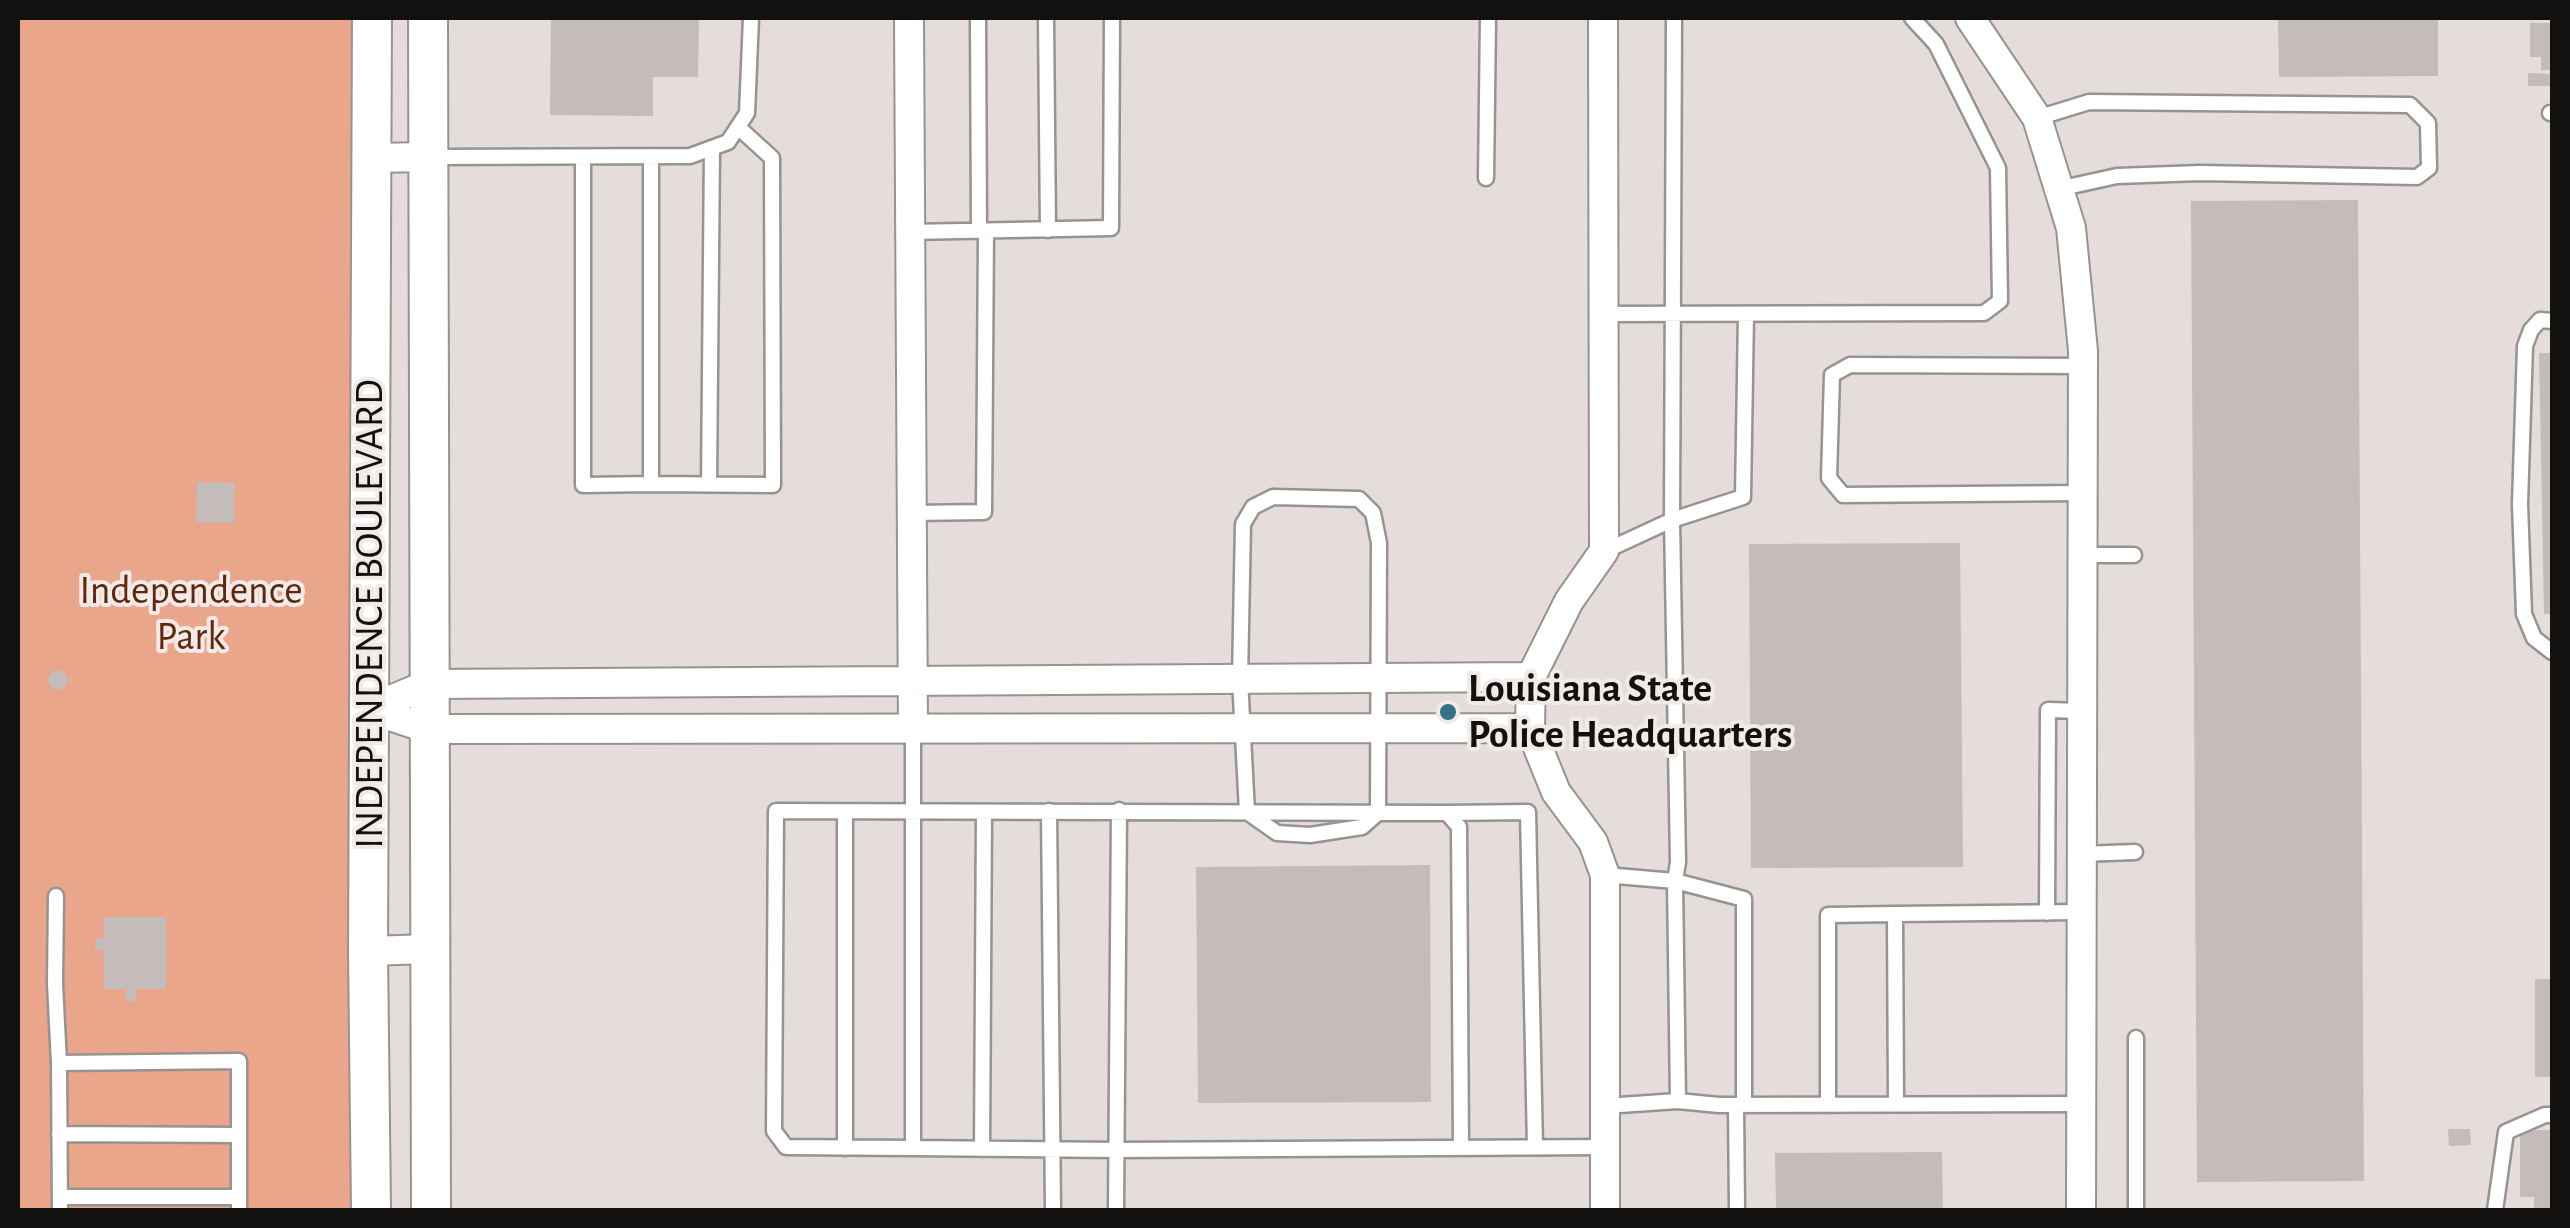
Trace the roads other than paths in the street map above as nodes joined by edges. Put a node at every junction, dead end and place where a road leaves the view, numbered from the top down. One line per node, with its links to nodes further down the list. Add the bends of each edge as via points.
1 (372, 18): 18 (main road, INDEPENDENCE BOULEVARD)
2 (428, 18): 19 (main road, INDEPENDENCE BOULEVARD)
3 (751, 18): 14 (lane, via 747,113)
4 (909, 18): 24 (street)
5 (978, 18): 23 (lane)
6 (1046, 18): 22 (lane)
7 (1112, 18): 22 (lane, via 1111,228)
8 (1488, 18): 20 (lane)
9 (1603, 18): 25 (street)
10 (1674, 18): 26 (lane)
11 (1912, 18): 27 (lane, via 1936,44 1998,168 2000,301 1984,313)
12 (1977, 18): 13 (street)
13 (2037, 118): 21 (street); 21 (lane, via 2088,102 2372,105 2410,106 2428,123 2429,168 2417,177 2200,173 2117,176)
14 (738, 126): 15 (lane, via 728,142); 31 (lane, via 772,158 773,484)
15 (712, 148): 17 (lane, via 690,156); 31 (lane)
16 (583, 156): 17 (lane); 19 (lane); 30 (lane, via 582,485)
17 (651, 156): 30 (lane)
18 (371, 158): 19 (street); 44 (main road, INDEPENDENCE BOULEVARD)
19 (428, 158): 43 (main road, INDEPENDENCE BOULEVARD)
20 (1486, 178)
21 (2058, 188): 29 (street, via 2071,228)
22 (1048, 230): 23 (lane)
23 (983, 231): 24 (lane); 33 (lane, via 984,512)
24 (910, 232): 33 (street)
25 (1604, 314): 26 (lane); 35 (street)
26 (1672, 314): 27 (lane); 34 (lane)
27 (1746, 314): 34 (lane, via 1743,496)
28 (2552, 320): 38 (lane, via 2540,320 2525,346 2520,504 2524,614 2534,638)
29 (2083, 366): 32 (street); 32 (lane, via 1850,365 1832,374 1829,478 1843,495)
30 (650, 484): 31 (lane)
31 (709, 484)
32 (2083, 494): 36 (street)
33 (910, 514): 42 (street)
34 (1672, 520): 35 (lane); 62 (lane)
35 (1604, 551): 39 (street, via 1569,601)
36 (2082, 555): 37 (lane); 45 (street)
37 (2134, 555)
38 (2552, 652)
39 (1531, 677): 40 (street); 47 (street)
40 (1378, 678): 41 (street); 41 (lane, via 1379,544 1373,513 1359,499 1273,497 1253,507 1243,524); 46 (lane)
41 (1240, 679): 42 (street); 50 (lane)
42 (912, 680): 43 (street); 49 (street)
43 (429, 684): 44 (street); 48 (main road, INDEPENDENCE BOULEVARD)
44 (369, 709): 48 (street); 68 (main road, INDEPENDENCE BOULEVARD)
45 (2082, 712): 60 (street); 65 (lane, via 2048,710)
46 (1379, 728): 47 (street); 50 (street); 57 (lane)
47 (1530, 728): 61 (street, via 1556,792 1592,842)
48 (429, 729): 49 (street); 67 (main road, INDEPENDENCE BOULEVARD)
49 (913, 729): 50 (street); 54 (lane)
50 (1242, 729): 56 (lane)
51 (1119, 810): 52 (lane); 56 (lane); 87 (lane)
52 (1049, 811): 55 (lane); 86 (lane)
53 (844, 812): 54 (lane); 81 (lane); 81 (lane, via 776,811 774,1131 786,1148)
54 (912, 812): 55 (lane); 82 (lane)
55 (984, 812): 85 (lane)
56 (1247, 812): 57 (lane); 57 (lane, via 1277,832 1310,835 1362,827)
57 (1378, 812): 58 (lane)
58 (1446, 813): 83 (lane, via 1459,827); 84 (lane, via 1528,812)
59 (2135, 852): 60 (lane)
60 (2081, 854): 64 (street)
61 (1604, 875): 62 (lane); 76 (street)
62 (1675, 880): 71 (lane); 75 (lane, via 1744,899)
63 (56, 896): 70 (lane)
64 (2081, 912): 65 (lane); 74 (street)
65 (2048, 913): 66 (lane)
66 (1895, 914): 72 (lane, via 1828,915); 73 (lane)
67 (430, 949): 68 (street); 91 (main road, INDEPENDENCE BOULEVARD)
68 (368, 951): 90 (main road, INDEPENDENCE BOULEVARD)
69 (2136, 1038): 97 (lane)
70 (59, 1063): 78 (lane); 79 (lane, via 239,1061)
71 (1678, 1101): 75 (lane); 76 (lane)
72 (1828, 1104): 73 (lane); 75 (lane)
73 (1896, 1104): 74 (lane)
74 (2081, 1104): 96 (street)
75 (1740, 1105): 95 (lane)
76 (1605, 1106): 80 (street)
77 (2552, 1115): 98 (lane, via 2506,1132)
78 (59, 1134): 79 (lane); 88 (lane)
79 (239, 1135): 89 (lane)
80 (1605, 1147): 84 (lane); 94 (street)
81 (845, 1148): 82 (lane)
82 (913, 1148): 85 (lane)
83 (1461, 1148): 84 (lane); 87 (lane)
84 (1535, 1148)
85 (982, 1149): 86 (lane)
86 (1053, 1150): 87 (lane); 92 (lane)
87 (1116, 1150): 93 (lane)
88 (60, 1204): 89 (lane)
89 (239, 1204)
90 (371, 1210)
91 (431, 1210)
92 (1052, 1210)
93 (1116, 1210)
94 (1605, 1210)
95 (1737, 1210)
96 (2080, 1210)
97 (2136, 1210)
98 (2495, 1210)

